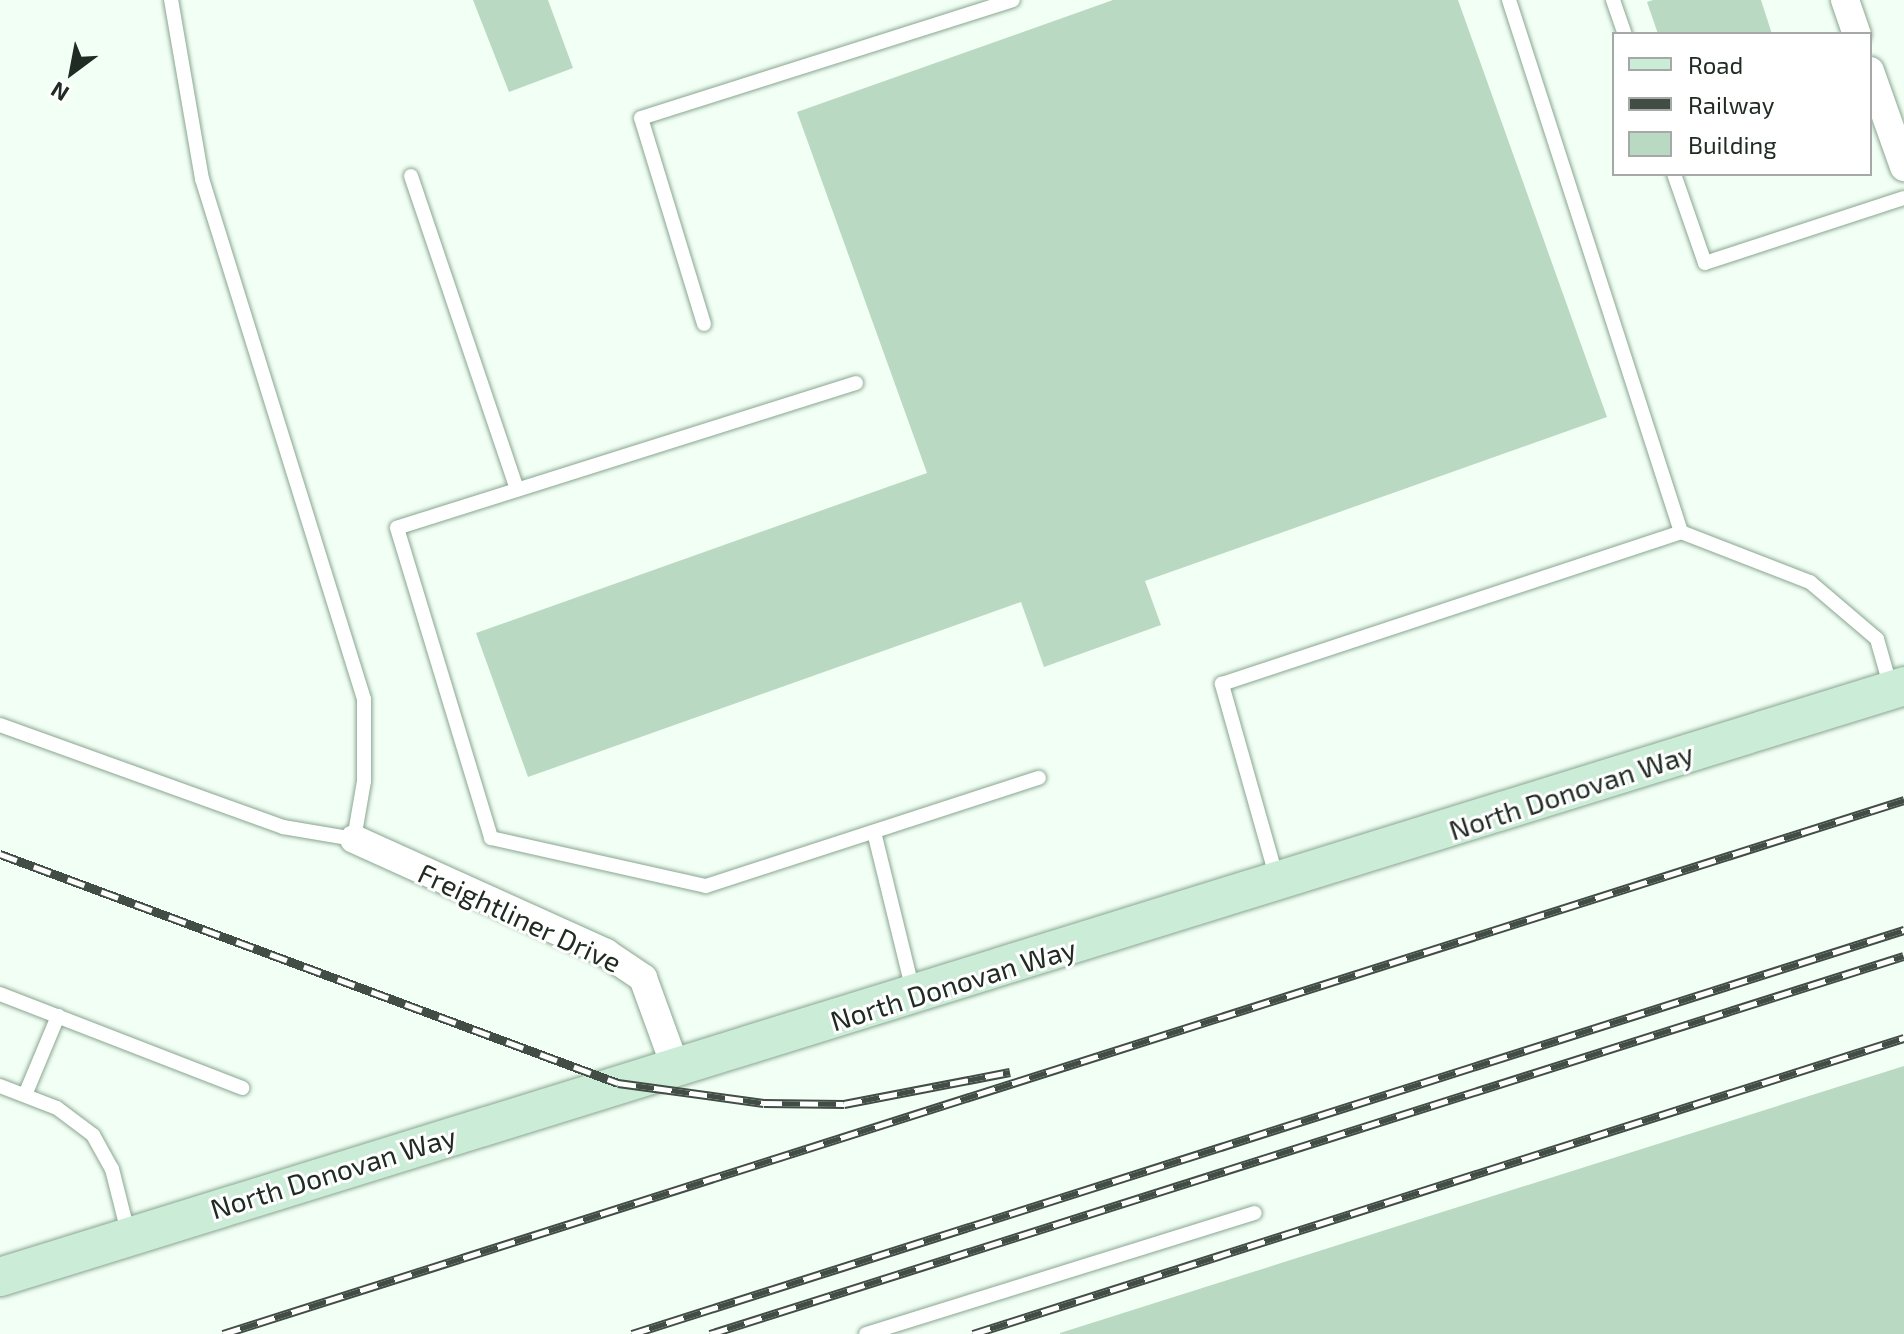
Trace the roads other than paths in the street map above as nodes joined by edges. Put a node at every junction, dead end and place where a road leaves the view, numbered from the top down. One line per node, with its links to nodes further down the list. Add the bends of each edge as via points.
1 (171, 0): 21 (lane, via 202,179 364,699 364,781)
2 (1013, 0): 13 (lane, via 641,118)
3 (1509, 0): 16 (lane)
4 (1613, 0): 6 (lane)
5 (1845, 0): 7 (street)
6 (1624, 32)
7 (1856, 32)
8 (1872, 77): 9 (street)
9 (1904, 167)
10 (411, 176): 15 (lane)
11 (1675, 176): 12 (lane, via 1705,263)
12 (1904, 198)
13 (704, 324)
14 (856, 383): 15 (lane)
15 (517, 490): 20 (lane, via 397,528 491,838 706,886)
16 (1681, 532): 17 (lane, via 1810,582 1877,639); 22 (lane, via 1222,684)
17 (1898, 688): 22 (street, North Donovan Way)
18 (0, 725): 21 (lane, via 283,827)
19 (1039, 778): 20 (lane)
20 (874, 832): 24 (lane)
21 (354, 839): 26 (street, Freightliner Drive, via 606,953 643,978)
22 (1278, 884): 24 (street, North Donovan Way)
23 (0, 994): 25 (lane)
24 (914, 996): 26 (street, North Donovan Way)
25 (58, 1016): 28 (lane); 29 (lane)
26 (675, 1066): 31 (street, North Donovan Way)
27 (0, 1086): 29 (lane)
28 (242, 1088)
29 (25, 1095): 31 (lane, via 93,1135 112,1169)
30 (1255, 1213): 33 (lane)
31 (129, 1236): 32 (street, North Donovan Way)
32 (0, 1277)
33 (866, 1334)

